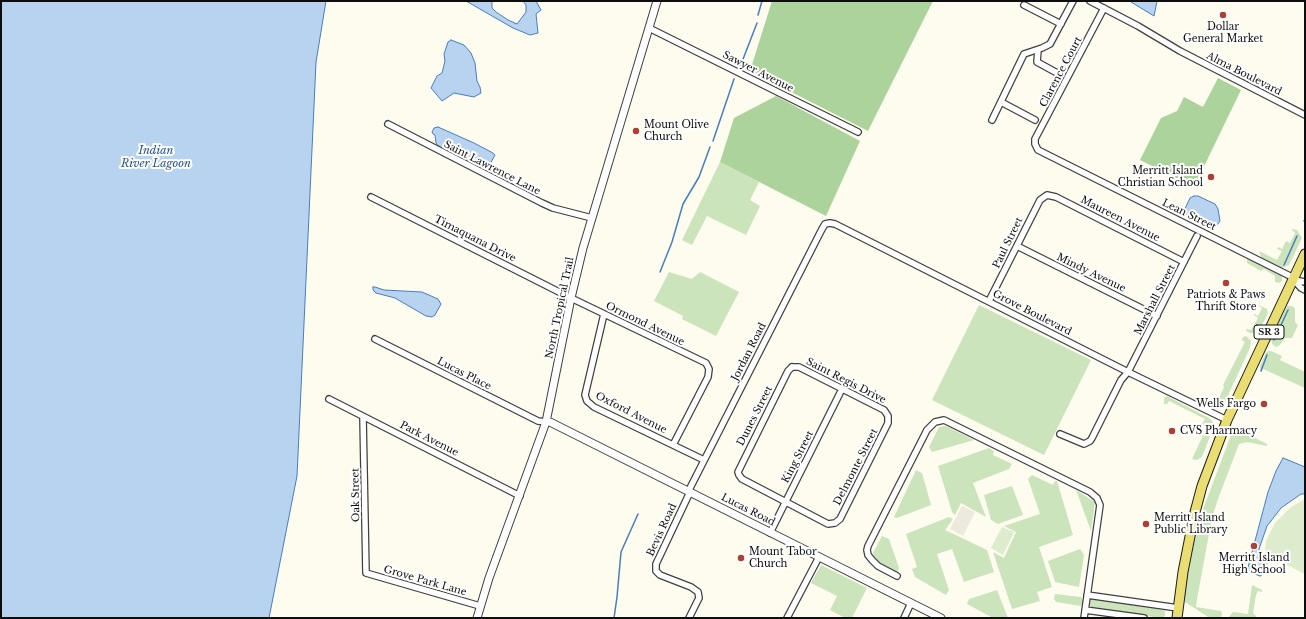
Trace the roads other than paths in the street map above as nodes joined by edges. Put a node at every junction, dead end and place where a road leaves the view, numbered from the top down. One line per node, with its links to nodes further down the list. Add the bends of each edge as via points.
1 (657, 1): 7 (street, North Tropical Trail)
2 (1073, 1): 6 (street)
3 (1090, 1): 5 (street, Alma Boulevard)
4 (1024, 5): 6 (street)
5 (1104, 8): 11 (street, Alma Boulevard, via 1180,51); 16 (street, Clarence Court, via 1035,139)
6 (1061, 24): 8 (street, via 1050,44)
7 (649, 28): 15 (street, Sawyer Avenue); 19 (street, North Tropical Trail)
8 (1038, 50): 9 (street, via 1037,62); 10 (street, via 1024,54)
9 (1059, 74)
10 (1001, 102): 12 (street); 13 (street)
11 (1305, 115)
12 (992, 120)
13 (1035, 120)
14 (388, 124): 19 (street, Saint Lawrence Lane, via 542,203)
15 (858, 132)
16 (1035, 144): 25 (street, Lean Street, via 1038,150)
17 (1047, 195): 22 (street, Paul Street, via 1040,200); 24 (street, Maureen Avenue, via 1056,197)
18 (371, 197): 28 (street, Timaquana Drive)
19 (592, 218): 28 (street, North Tropical Trail)
20 (828, 223): 29 (street, Grove Boulevard, via 835,224); 43 (street, Jordan Road, via 822,229)
21 (1197, 236): 24 (street, Marshall Street)
22 (1017, 246): 29 (street, Paul Street); 31 (street, Mindy Avenue)
23 (1305, 254): 25 (main road, SR 3)
24 (1184, 262): 31 (street, Marshall Street)
25 (1294, 279): 26 (street); 27 (street); 39 (main road, SR 3)
26 (1305, 282)
27 (1305, 290)
28 (571, 298): 30 (street, Ormond Avenue); 40 (street, North Tropical Trail)
29 (989, 301): 34 (street, Grove Boulevard)
30 (604, 314): 42 (street, Oxford Avenue, via 586,395 587,401 594,407); 42 (street, Ormond Avenue, via 706,363 709,369 708,377)
31 (1157, 316): 34 (street, Marshall Street)
32 (375, 339): 40 (street, Lucas Place, via 538,421)
33 (792, 367): 35 (street, Saint Regis Drive, via 799,367); 46 (street, Dunes Street, via 738,472 742,479)
34 (1128, 372): 39 (street, Grove Boulevard); 41 (street, Marshall Street, via 1121,380 1090,441 1084,444)
35 (842, 389): 37 (street, Saint Regis Drive, via 884,410); 46 (street, King Street)
36 (329, 399): 38 (street, Park Avenue)
37 (888, 416): 46 (street, Delmonte Street, via 885,430 840,519 835,524 828,524)
38 (363, 417): 45 (street, Park Avenue); 49 (street, Oak Street)
39 (1227, 420): 54 (main road, SR 3, via 1198,499 1181,580)
40 (546, 422): 44 (street, Lucas Road); 45 (street, North Tropical Trail)
41 (1060, 434)
42 (673, 445): 43 (street, Oxford Avenue)
43 (704, 460): 44 (street, Jordan Road)
44 (689, 492): 47 (street, Lucas Road); 57 (street, Bevis Road, via 656,564 656,571 698,592 699,598)
45 (520, 496): 53 (street, North Tropical Trail)
46 (785, 502): 47 (street, King Street)
47 (770, 533): 48 (street, Lucas Road)
48 (819, 557): 52 (street, Lucas Road); 58 (street)
49 (366, 573): 53 (street, Grove Park Lane)
50 (897, 576): 51 (street, via 872,560 868,555 868,546 927,430 935,422 944,420 1090,492 1097,498 1100,505)
51 (1087, 595): 54 (street); 55 (street)
52 (911, 603): 59 (street); 60 (street, Lucas Road)
53 (480, 606): 56 (street, North Tropical Trail)
54 (1178, 608): 63 (main road, SR 3)
55 (1085, 610): 61 (street); 62 (street)
56 (477, 618)
57 (690, 618)
58 (787, 618)
59 (904, 618)
60 (941, 618)
61 (1084, 618)
62 (1144, 618)
63 (1176, 618)

